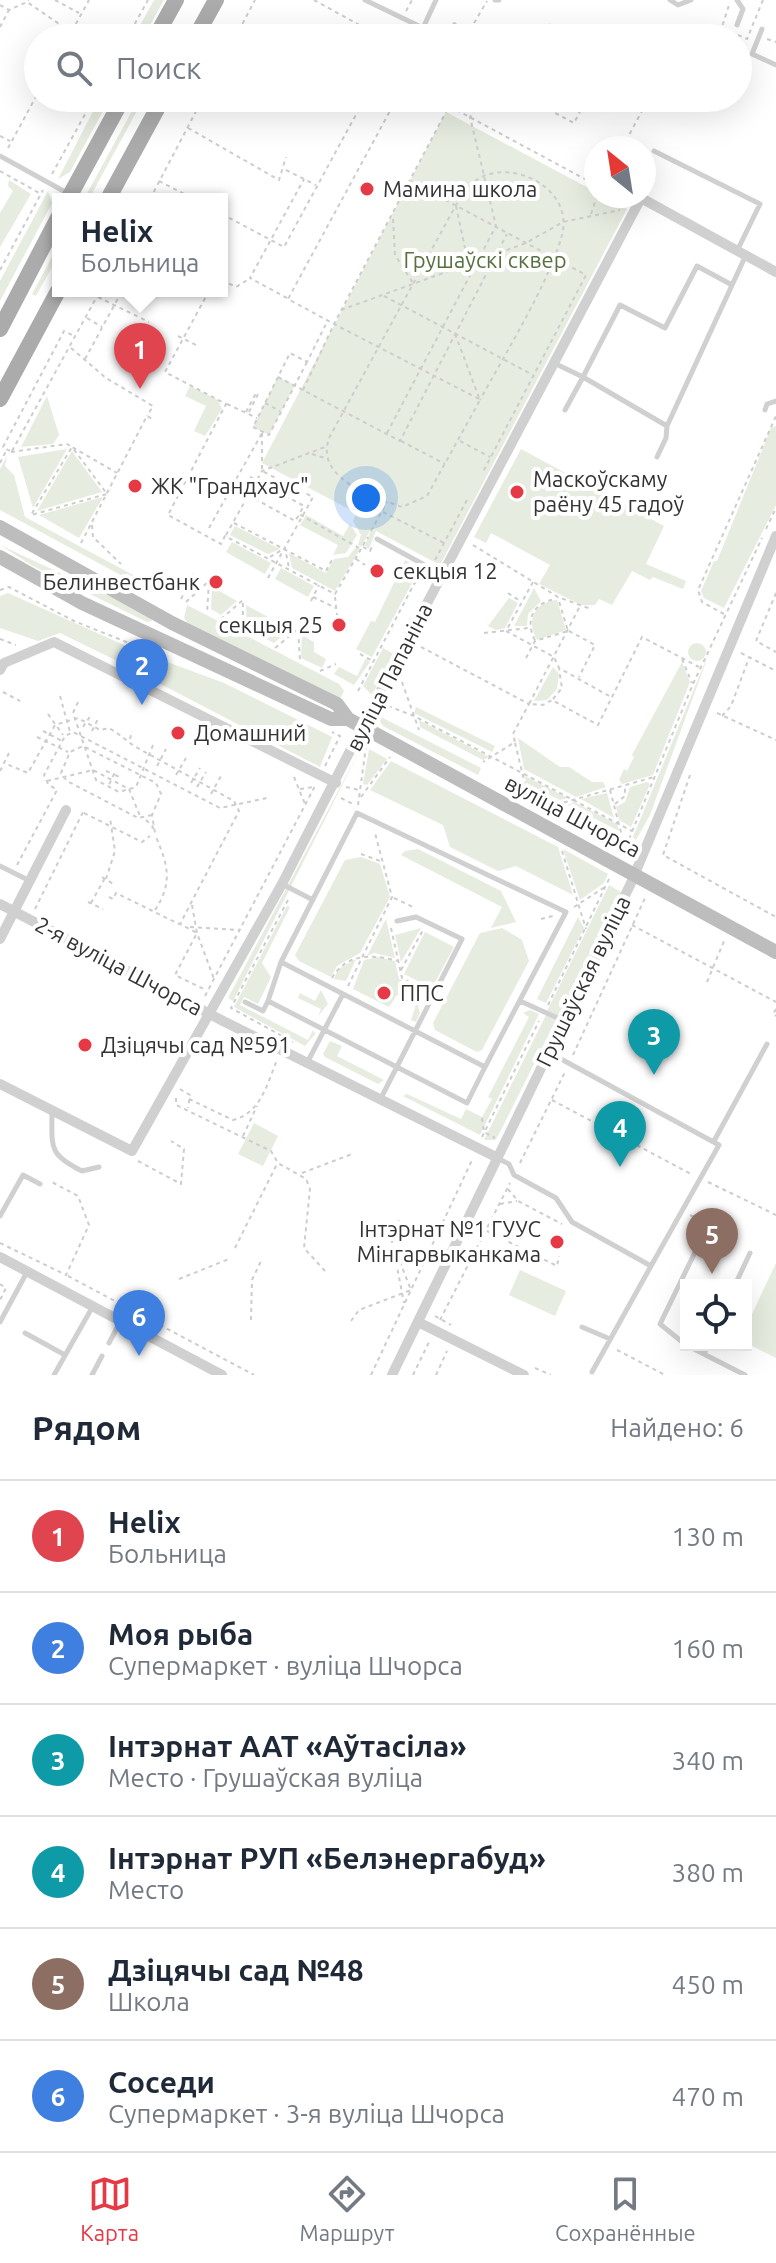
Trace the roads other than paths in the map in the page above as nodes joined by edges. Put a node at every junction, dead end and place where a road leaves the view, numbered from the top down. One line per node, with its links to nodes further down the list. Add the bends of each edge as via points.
1 (176, 0): 8 (main road)
2 (216, 0): 9 (main road)
3 (365, 0): 10 (lane)
4 (436, 0): 11 (lane)
5 (670, 0): 6 (lane, via 678,5)
6 (691, 0)
7 (737, 0): 12 (lane, via 743,9)
8 (163, 24)
9 (203, 24)
10 (415, 24)
11 (425, 24)
12 (737, 24)
13 (762, 29): 14 (lane, via 752,54)
14 (776, 65)
15 (115, 112): 20 (main road)
16 (155, 112): 21 (main road)
17 (656, 152): 23 (lane, via 760,204)
18 (2, 156): 19 (lane)
19 (62, 193)
20 (71, 193)
21 (111, 193)
22 (52, 229): 27 (main road)
23 (741, 254): 24 (street); 25 (lane); 28 (street, вуліца Папаніна, via 641,198)
24 (776, 272)
25 (732, 285): 29 (lane, via 697,266 665,328 620,305); 34 (lane)
26 (55, 297): 30 (main road)
27 (0, 329)
28 (553, 362): 29 (lane); 40 (street, вуліца Папаніна)
29 (583, 377): 32 (lane); 34 (lane)
30 (0, 399)
31 (776, 401): 33 (lane)
32 (565, 410)
33 (765, 410)
34 (667, 426): 35 (lane)
35 (657, 457)
36 (0, 527): 42 (main road, вуліца Шчорса, via 172,623 337,704)
37 (776, 536): 47 (street, Грушаўская вуліца)
38 (377, 539): 40 (lane)
39 (0, 557): 42 (main road, вуліца Шчорса, via 82,603 331,719)
40 (442, 574): 43 (street, вуліца Папаніна)
41 (0, 670): 44 (street, via 4,663 54,642)
42 (348, 719): 43 (main road, вуліца Шчорса)
43 (363, 727): 44 (street, вуліца Папаніна); 47 (main road, вуліца Шчорса)
44 (341, 785): 49 (street, вуліца Папаніна)
45 (66, 810): 48 (street)
46 (0, 866): 48 (lane)
47 (634, 875): 55 (main road, вуліца Шчорса); 62 (street, Грушаўская вуліца)
48 (29, 881): 52 (street)
49 (282, 884): 50 (lane); 61 (street, вуліца Папаніна)
50 (313, 900): 56 (lane); 59 (lane, via 357,813 566,912)
51 (0, 904): 52 (street, 2-я вуліца Шчорса)
52 (14, 911): 54 (street); 61 (street, 2-я вуліца Шчорса)
53 (397, 921): 64 (lane, via 416,917 462,939)
54 (0, 939)
55 (776, 952)
56 (281, 962): 57 (lane); 58 (lane)
57 (343, 994): 63 (lane); 64 (lane)
58 (268, 1001): 60 (lane, via 263,1011); 63 (lane)
59 (520, 1001): 62 (lane); 68 (lane)
60 (245, 1002)
61 (203, 1010): 67 (street, 2-я вуліца Шчорса); 72 (street, вуліца Папаніна, via 132,1151)
62 (563, 1021): 66 (street, Грушаўская вуліца)
63 (324, 1030): 67 (lane); 69 (lane)
64 (415, 1032): 68 (lane); 69 (lane)
65 (767, 1044): 73 (lane)
66 (548, 1052): 73 (lane); 74 (street, Грушаўская вуліца)
67 (307, 1063): 71 (street, 2-я вуліца Шчорса)
68 (485, 1067): 69 (lane, via 467,1103)
69 (396, 1069): 71 (lane)
70 (0, 1084): 72 (street)
71 (380, 1101): 74 (street, 2-я вуліца Шчорса)
72 (52, 1110): 75 (lane, via 52,1147 58,1159 82,1171)
73 (714, 1142): 81 (lane, via 719,1145)
74 (496, 1157): 81 (lane, via 509,1164 514,1175 556,1198 572,1222); 89 (street, Грушаўская вуліца)
75 (99, 1167)
76 (41, 1180): 77 (lane, via 23,1175)
77 (0, 1216)
78 (700, 1242): 83 (lane)
79 (750, 1253): 84 (lane)
80 (0, 1257): 82 (street)
81 (651, 1266): 92 (lane)
82 (27, 1271): 86 (street); 88 (lane)
83 (682, 1279)
84 (738, 1279)
85 (680, 1283): 93 (lane, via 660,1324)
86 (93, 1306): 87 (street); 98 (lane)
87 (121, 1321): 94 (lane); 105 (street)
88 (0, 1322)
89 (418, 1322): 100 (street); 106 (street, Грушаўская вуліца)
90 (582, 1327): 92 (lane)
91 (25, 1333): 98 (lane)
92 (610, 1339): 102 (lane)
93 (680, 1340)
94 (109, 1343)
95 (698, 1351): 97 (lane)
96 (705, 1351): 97 (lane)
97 (704, 1354): 107 (lane)
98 (65, 1355): 103 (lane)
99 (102, 1356): 104 (lane)
100 (502, 1370): 101 (street)
101 (527, 1371)
102 (592, 1372)
103 (54, 1375)
104 (92, 1375)
105 (222, 1375)
106 (392, 1375)
107 (745, 1375)

